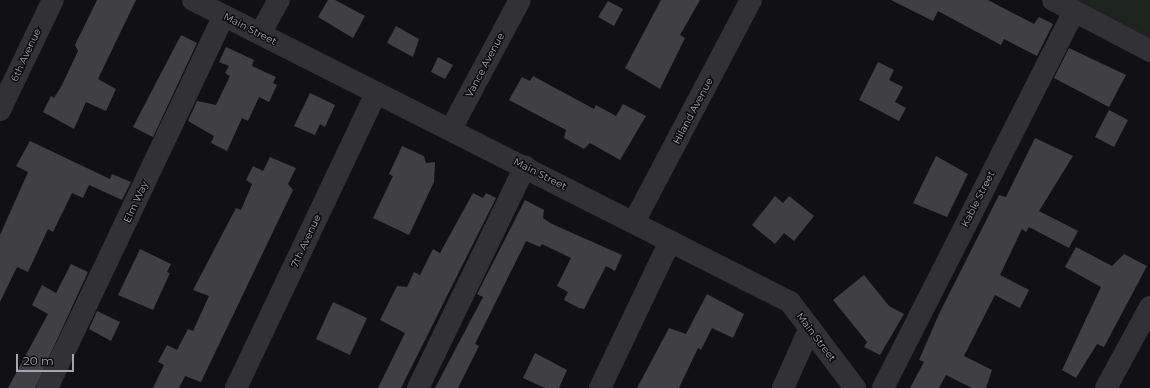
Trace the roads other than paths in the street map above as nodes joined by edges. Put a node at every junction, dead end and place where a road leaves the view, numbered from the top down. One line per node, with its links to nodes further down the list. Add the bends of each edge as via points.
1 (53, 0): 12 (street, 6th Avenue)
2 (193, 0): 8 (street, Main Street)
3 (279, 0): 9 (street)
4 (520, 0): 13 (street, Vance Avenue)
5 (751, 0): 15 (street, Hiland Avenue)
6 (1053, 0): 7 (street)
7 (1074, 11): 10 (street); 25 (street, Kable Street)
8 (224, 16): 9 (street, Main Street); 19 (street, Elm Way)
9 (260, 34): 11 (street, Main Street)
10 (1150, 51)
11 (376, 93): 13 (street, Main Street); 20 (street, 7th Avenue)
12 (0, 110)
13 (451, 130): 14 (street, Main Street)
14 (525, 167): 15 (street, Main Street); 21 (street)
15 (634, 222): 16 (street, Main Street)
16 (670, 241): 18 (street, Main Street, via 790,302); 22 (street)
17 (1150, 307): 26 (street)
18 (810, 328): 23 (street); 24 (street, Main Street)
19 (48, 388)
20 (236, 388)
21 (418, 388)
22 (600, 388)
23 (783, 388)
24 (855, 388)
25 (883, 388)
26 (1106, 388)

